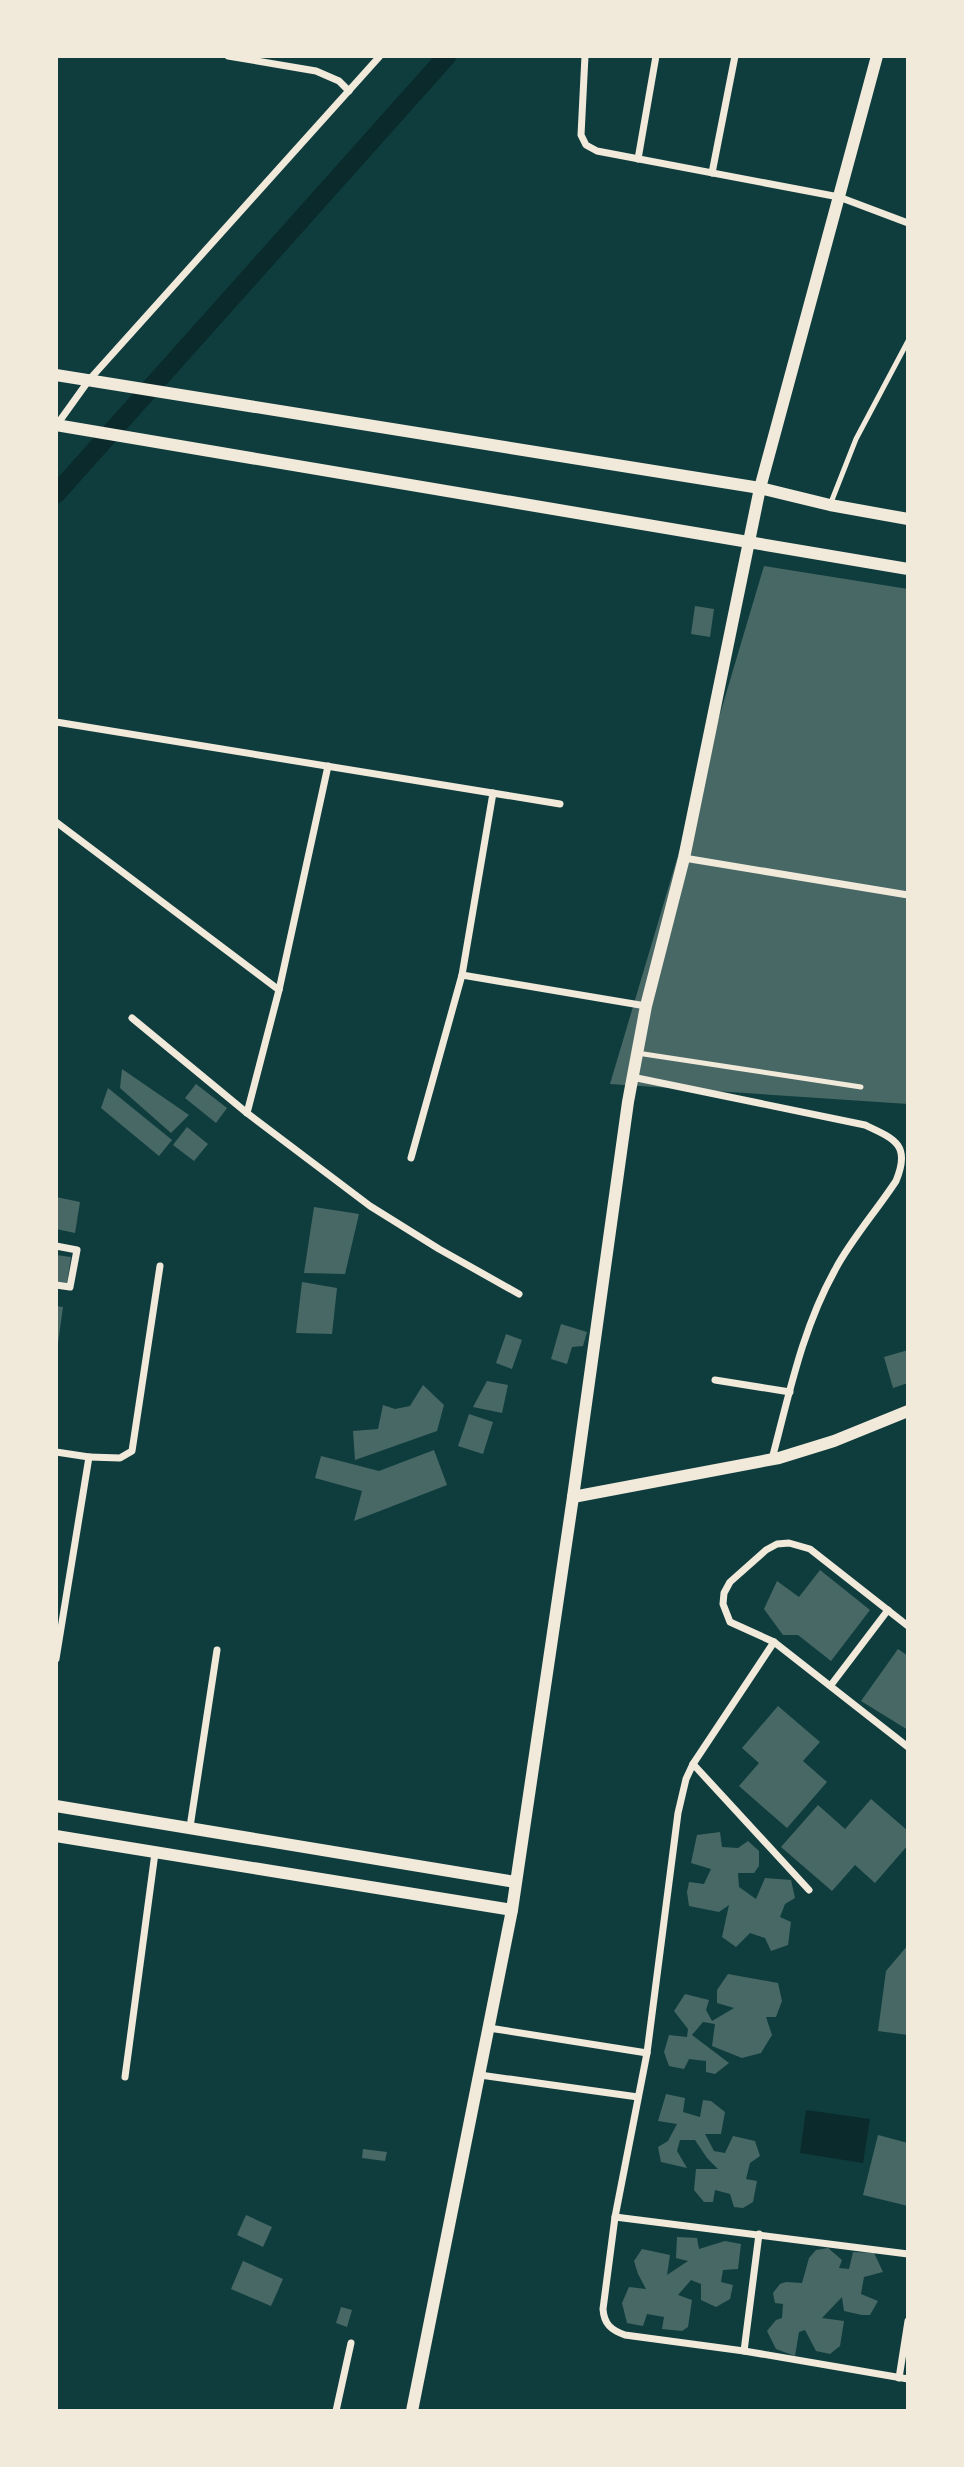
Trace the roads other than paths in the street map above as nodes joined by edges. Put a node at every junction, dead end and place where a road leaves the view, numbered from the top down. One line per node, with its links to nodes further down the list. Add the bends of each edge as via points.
1 (228, 56): 7 (street, via 316,71)
2 (380, 56): 7 (street)
3 (585, 56): 8 (street, via 581,135 586,145)
4 (656, 56): 8 (street)
5 (735, 56): 9 (street)
6 (877, 56): 10 (street)
7 (349, 91): 14 (street)
8 (638, 159): 9 (street)
9 (712, 173): 10 (street)
10 (839, 197): 11 (street); 16 (street)
11 (908, 223)
12 (908, 341): 17 (lane, via 856,439)
13 (56, 375): 14 (street)
14 (89, 380): 15 (street); 16 (street)
15 (56, 426): 19 (street)
16 (760, 488): 17 (street); 19 (street)
17 (830, 505): 18 (street)
18 (908, 519)
19 (750, 542): 20 (street); 26 (street)
20 (908, 569)
21 (56, 722): 22 (street)
22 (328, 766): 23 (street); 29 (street)
23 (493, 793): 24 (street); 28 (street)
24 (560, 804)
25 (56, 822): 29 (street)
26 (684, 858): 27 (street); 30 (street)
27 (908, 895)
28 (462, 975): 30 (street); 36 (street)
29 (279, 990): 35 (street)
30 (646, 1006): 32 (street)
31 (132, 1018): 35 (street)
32 (637, 1053): 33 (street); 34 (lane)
33 (632, 1077): 42 (street, via 865,1125 898,1144 902,1154 896,1181 835,1269 811,1320); 47 (street)
34 (861, 1087)
35 (247, 1113): 40 (street, via 370,1206)
36 (411, 1158)
37 (56, 1246): 39 (street, via 77,1250 69,1287)
38 (160, 1266): 45 (street, via 131,1451 120,1458)
39 (56, 1284)
40 (519, 1294)
41 (715, 1380): 42 (street)
42 (790, 1392): 46 (street)
43 (908, 1410): 46 (street, via 834,1441)
44 (56, 1452): 45 (street)
45 (89, 1457): 51 (street)
46 (772, 1459): 47 (street)
47 (573, 1497): 61 (street)
48 (888, 1610): 49 (street); 50 (street, via 810,1549 778,1544 730,1582 723,1604 730,1622); 54 (street)
49 (908, 1626)
50 (774, 1642): 54 (street); 56 (street)
51 (57, 1650): 53 (street)
52 (217, 1650): 58 (street)
53 (56, 1659)
54 (831, 1685): 55 (street)
55 (908, 1747)
56 (692, 1764): 62 (street); 65 (street, via 678,1813)
57 (56, 1806): 58 (street)
58 (190, 1828): 61 (street)
59 (56, 1836): 60 (street)
60 (155, 1853): 63 (street); 67 (street)
61 (515, 1882): 63 (street)
62 (809, 1890)
63 (512, 1910): 64 (street)
64 (489, 2028): 65 (street); 66 (street)
65 (647, 2053): 68 (street)
66 (480, 2075): 68 (street); 78 (street)
67 (125, 2077)
68 (638, 2097): 69 (street)
69 (615, 2217): 70 (street); 74 (street, via 603,2309 610,2328 625,2335)
70 (759, 2234): 71 (street); 74 (street)
71 (908, 2254)
72 (908, 2321): 75 (street)
73 (351, 2343): 77 (street)
74 (744, 2351): 75 (street)
75 (899, 2378): 76 (street)
76 (908, 2379)
77 (336, 2411)
78 (412, 2411)

